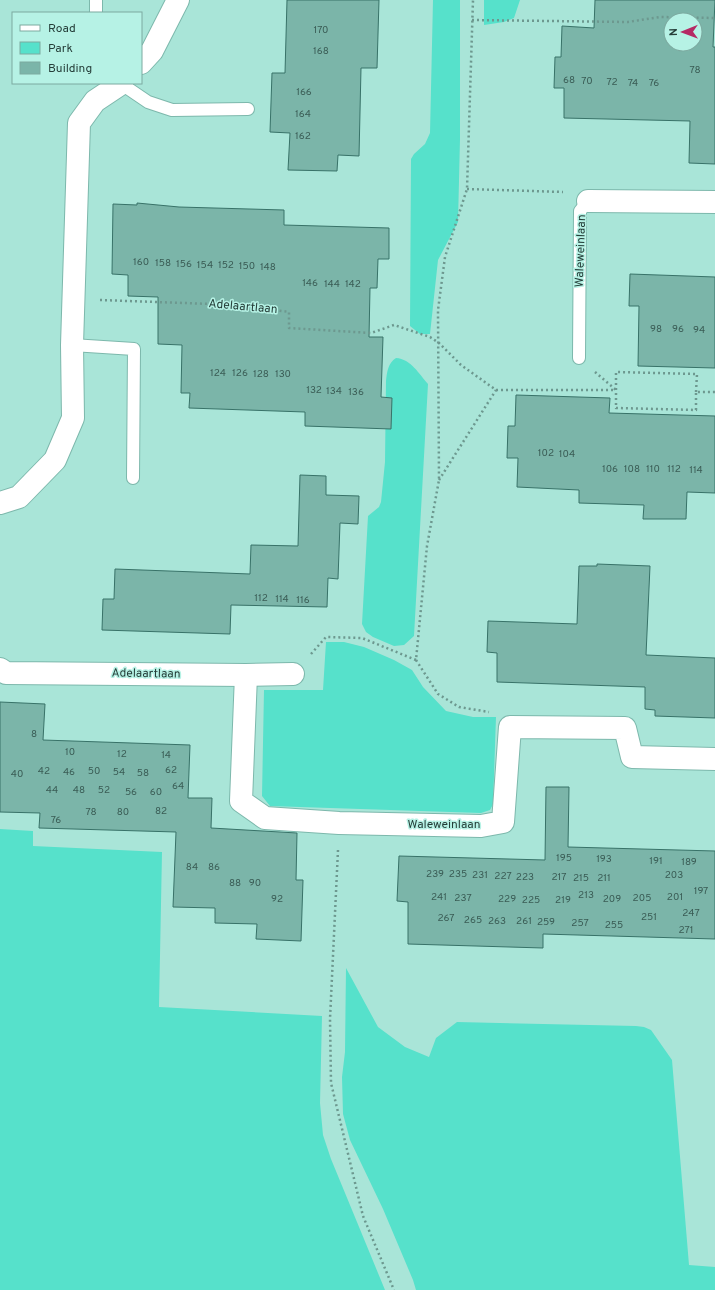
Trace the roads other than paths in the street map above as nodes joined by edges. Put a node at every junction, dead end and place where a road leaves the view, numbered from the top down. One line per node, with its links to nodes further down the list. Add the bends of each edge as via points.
1 (96, 0): 3 (lane)
2 (178, 0): 4 (street, via 152,51)
3 (96, 12)
4 (142, 62)
5 (120, 84): 10 (street, via 96,101 79,123)
6 (122, 84): 7 (lane, via 148,102 172,110)
7 (248, 109)
8 (588, 201): 9 (street, Waleweinlaan); 11 (lane, Waleweinlaan, via 580,211)
9 (715, 202)
10 (72, 345): 12 (lane, via 134,349); 13 (street, via 73,418 55,460 19,496)
11 (579, 358)
12 (133, 478)
13 (0, 503)
14 (0, 669): 16 (street, Adelaartlaan, via 6,673)
15 (293, 674): 16 (street, Adelaartlaan)
16 (246, 675): 17 (street, Waleweinlaan, via 241,801 265,818 339,824 481,826 503,822 510,727 625,728 632,757)
17 (715, 759)

